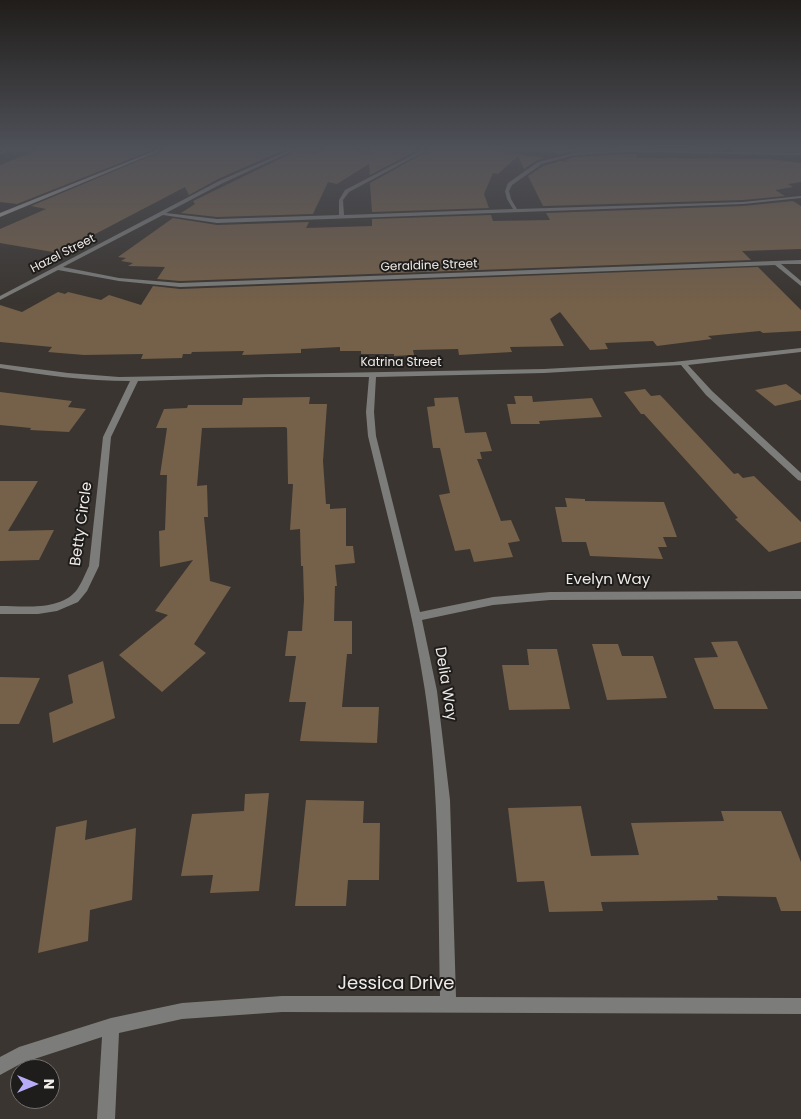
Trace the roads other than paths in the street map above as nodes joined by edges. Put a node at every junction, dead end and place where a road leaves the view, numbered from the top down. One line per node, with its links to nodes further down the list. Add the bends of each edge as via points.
1 (36, 200): 8 (street)
2 (189, 200): 7 (street, Hazel Street)
3 (341, 200): 9 (street)
4 (510, 200): 6 (street)
5 (770, 200): 6 (street)
6 (516, 211): 9 (street)
7 (164, 214): 9 (street, via 217,221); 12 (street, Hazel Street)
8 (0, 215)
9 (342, 216)
10 (801, 262): 11 (street, Geraldine Street)
11 (777, 264): 12 (street, Geraldine Street, via 180,285 96,277); 13 (street)
12 (59, 268): 14 (street, Hazel Street)
13 (801, 284)
14 (0, 298)
15 (801, 350): 16 (street, Katrina Street)
16 (682, 362): 18 (street, Katrina Street, via 491,373); 20 (street, via 709,393)
17 (0, 366): 19 (street, Katrina Street, via 36,373)
18 (373, 374): 19 (street, Katrina Street); 23 (street, Delia Way, via 372,436)
19 (135, 379): 22 (street, Betty Circle, via 107,438 94,566 87,583 75,599 63,605 35,610)
20 (801, 478)
21 (801, 595): 23 (street, Evelyn Way, via 550,596 493,601)
22 (0, 610)
23 (416, 617): 24 (street, Delia Way, via 432,691 443,800)
24 (448, 1003): 25 (street, Jessica Drive); 26 (street, Jessica Drive, via 282,1004 182,1011)
25 (801, 1006)
26 (111, 1026): 27 (street, Jessica Drive, via 18,1056); 28 (street)
27 (0, 1066)
28 (106, 1119)

